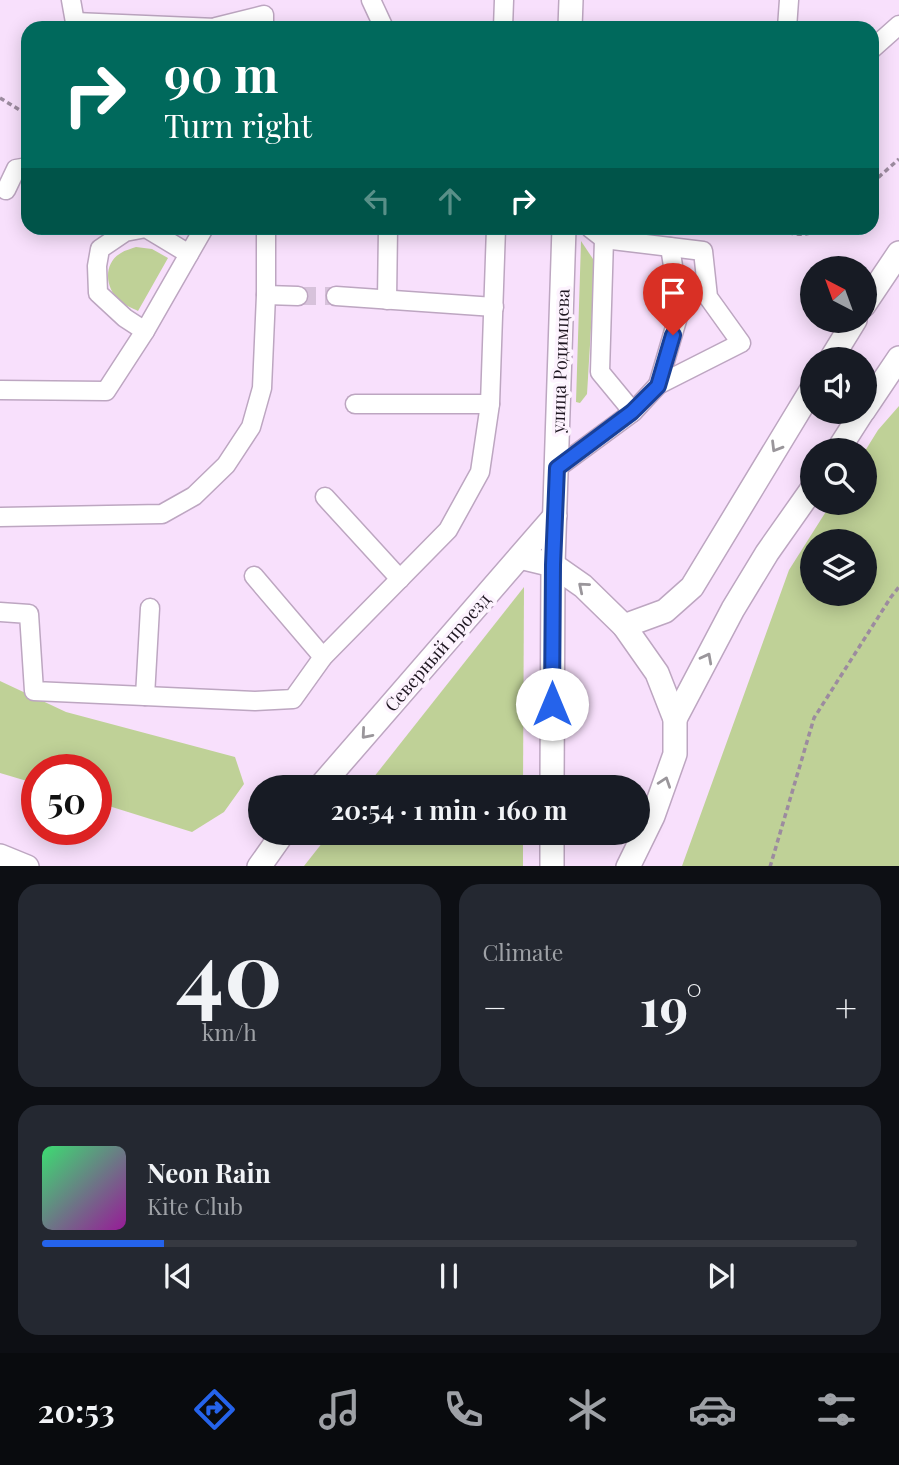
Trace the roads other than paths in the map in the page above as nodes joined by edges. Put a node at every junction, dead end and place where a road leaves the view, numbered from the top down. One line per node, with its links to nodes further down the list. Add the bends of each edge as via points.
1 (71, 0): 7 (street)
2 (371, 0): 9 (street)
3 (504, 0): 10 (street)
4 (571, 0): 11 (main road)
5 (789, 0): 12 (street)
6 (266, 14): 8 (street)
7 (75, 21)
8 (241, 21)
9 (381, 21)
10 (503, 21)
11 (570, 21)
12 (788, 21)
13 (899, 25): 14 (street)
14 (879, 43)
15 (21, 168): 16 (street, via 16,169)
16 (6, 190)
17 (121, 235): 37 (street, via 100,249 98,293)
18 (158, 235): 28 (street)
19 (200, 235): 28 (street)
20 (266, 235): 30 (street)
21 (388, 235): 34 (street)
22 (496, 235): 35 (street)
23 (564, 235): 46 (main road, улица Родимцева)
24 (597, 235): 45 (street, via 600,372)
25 (607, 235): 26 (street)
26 (670, 247): 33 (street, via 704,251); 36 (street)
27 (899, 253): 29 (main road)
28 (189, 254): 37 (street)
29 (877, 286)
30 (266, 295): 31 (street); 50 (street, via 262,388 251,426 226,465 194,496 162,514)
31 (298, 296)
32 (336, 296): 34 (street)
33 (708, 298): 36 (street); 39 (street, via 741,343)
34 (387, 300): 35 (street)
35 (494, 307): 43 (street)
36 (680, 310): 39 (street)
37 (145, 331): 40 (street, via 106,391)
38 (899, 358): 41 (main road)
39 (658, 386): 45 (street)
40 (0, 390)
41 (877, 391)
42 (355, 404): 43 (street)
43 (489, 404): 54 (street, via 480,472 448,530)
44 (800, 409): 57 (main road, one-way to 57, via 692,587 666,611)
45 (632, 412): 46 (street)
46 (557, 468): 49 (main road, улица Родимцева)
47 (325, 497): 54 (street)
48 (800, 506): 60 (main road, one-way to 48, via 733,609)
49 (555, 516): 51 (main road, Северный проезд); 52 (main road, улица Родимцева)
50 (0, 517)
51 (520, 557): 52 (main road); 61 (main road, Северный проезд, one-way to 61)
52 (553, 565): 57 (main road, one-way to 52, via 583,586); 62 (main road, улица Родимцева)
53 (254, 576): 58 (street)
54 (400, 579): 58 (street)
55 (150, 608): 59 (street)
56 (0, 612): 59 (street, via 29,614 34,691)
57 (624, 626): 60 (main road, via 657,673)
58 (323, 657): 59 (street, via 293,699)
59 (145, 696)
60 (675, 719): 69 (main road, one-way to 60, via 653,816 675,754)
61 (330, 775)
62 (552, 775)
63 (274, 845): 67 (main road)
64 (552, 845): 68 (main road)
65 (0, 856): 66 (main road)
66 (27, 866)
67 (259, 866)
68 (552, 866)
69 (628, 866)

